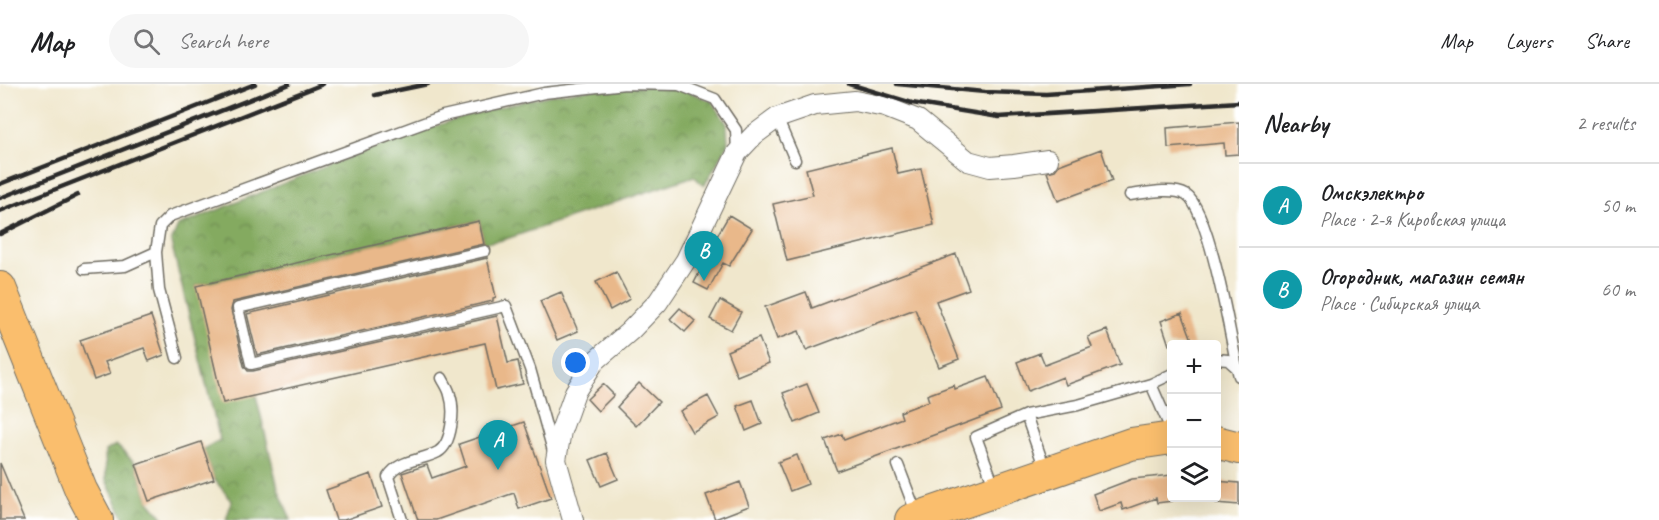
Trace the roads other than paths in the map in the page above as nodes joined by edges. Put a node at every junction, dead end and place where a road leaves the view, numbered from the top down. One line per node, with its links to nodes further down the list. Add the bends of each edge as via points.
1 (777, 118): 2 (street); 3 (lane); 4 (street, via 814,105 855,101 918,120 968,161 990,167)
2 (737, 153): 7 (lane, via 736,130 715,99 679,85 625,84 544,93 443,116 170,216 160,226); 21 (street, via 686,260 658,302 594,362 575,392)
3 (795, 160)
4 (1048, 160)
5 (1130, 195): 12 (lane, via 1161,191 1185,195 1197,208 1218,274)
6 (485, 251): 21 (lane, via 238,308 251,364 506,306 530,369)
7 (156, 252): 8 (lane, via 125,266); 10 (lane, via 159,290)
8 (84, 269)
9 (6, 301): 24 (main road)
10 (177, 358)
11 (1221, 359): 12 (lane, via 1228,360)
12 (1238, 372)
13 (1167, 376): 15 (lane)
14 (442, 378): 29 (lane, via 451,397 451,433 440,451 405,462 388,477)
15 (1151, 384): 16 (lane); 17 (lane)
16 (1026, 416): 23 (lane); 25 (lane, via 976,437)
17 (1167, 421)
18 (1167, 439): 23 (main road, via 1131,444)
19 (1221, 443): 20 (main road)
20 (1239, 448)
21 (556, 460): 30 (street)
22 (898, 465): 26 (lane)
23 (1047, 473): 25 (main road)
24 (81, 490): 27 (main road); 28 (main road)
25 (996, 490): 26 (main road)
26 (915, 519)
27 (88, 520)
28 (97, 520)
29 (402, 520)
30 (573, 520)

